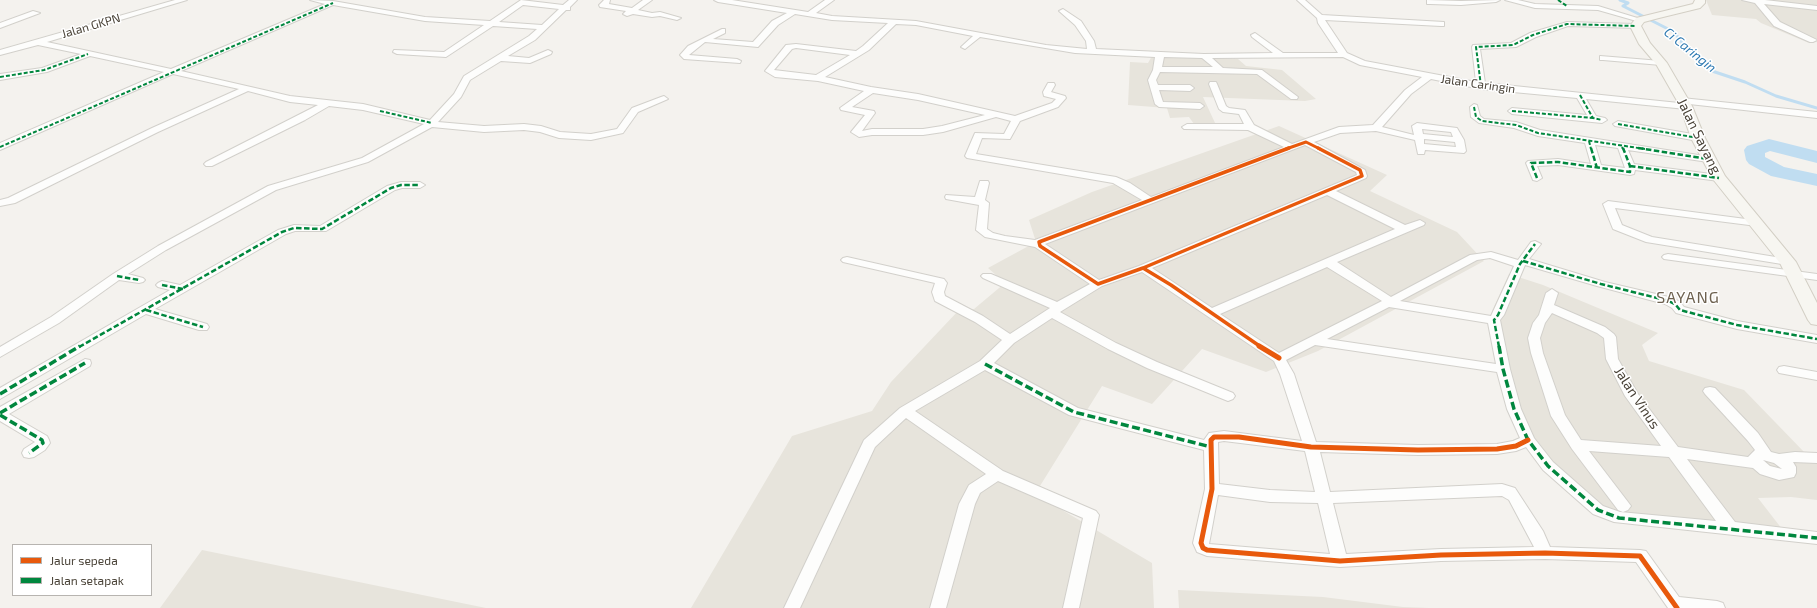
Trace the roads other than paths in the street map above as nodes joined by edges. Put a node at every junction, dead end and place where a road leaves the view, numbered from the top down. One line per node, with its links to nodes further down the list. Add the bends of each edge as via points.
1 (183, 0): 40 (street, Jalan GKPN)
2 (314, 0): 17 (street)
3 (648, 0): 21 (street)
4 (718, 0): 23 (street)
5 (830, 0): 25 (street)
6 (1301, 0): 27 (street)
7 (1496, 0): 16 (street)
8 (1509, 0): 19 (street, via 1535,6)
9 (1558, 0): 19 (street)
10 (1700, 0): 29 (main road, via 1696,6)
11 (1746, 0): 13 (street)
12 (1774, 0): 20 (street)
13 (1757, 1): 20 (street); 39 (street, via 1777,24)
14 (524, 2): 18 (street); 31 (street)
15 (606, 2): 21 (street, via 602,5)
16 (1430, 2)
17 (332, 3): 31 (street, via 425,19); 58 (street)
18 (570, 4): 34 (street)
19 (1567, 6): 29 (street, via 1598,8)
20 (1813, 6)
21 (632, 11): 26 (street); 28 (street)
22 (1063, 11): 45 (street, via 1078,23 1090,41)
23 (794, 12): 25 (street); 38 (street, via 775,22 755,45)
24 (36, 13): 33 (street)
25 (808, 15): 30 (street)
26 (623, 16)
27 (1320, 17): 32 (street); 50 (street)
28 (677, 18)
29 (1643, 20): 55 (main road, Jalan Sayang, via 1645,44); 64 (street, via 1567,24 1533,34 1513,45 1476,47)
30 (893, 22): 36 (street, via 916,23); 46 (street, via 866,48)
31 (493, 23): 34 (street); 43 (street, via 446,55)
32 (1441, 24)
33 (0, 26)
34 (545, 26): 52 (street, via 532,38)
35 (722, 31): 38 (street)
36 (978, 35): 41 (street); 45 (street)
37 (1255, 35): 49 (street)
38 (704, 40): 54 (street, via 684,56)
39 (1813, 40)
40 (37, 42): 42 (street, Jalan GKPN); 47 (street)
41 (965, 47)
42 (2, 50)
43 (397, 52)
44 (548, 52): 52 (street, via 530,61)
45 (1092, 52): 48 (street)
46 (857, 53): 61 (street); 61 (street, via 789,47 769,71 775,74)
47 (88, 54): 58 (street); 60 (street, via 44,70)
48 (1160, 54): 51 (street); 56 (street)
49 (1281, 55): 50 (street); 51 (street)
50 (1344, 55): 59 (street, Jalan Caringin, via 1368,65)
51 (1204, 56): 57 (street)
52 (500, 58): 80 (street, via 467,78 458,95)
53 (1603, 58): 55 (street)
54 (738, 61)
55 (1660, 63): 73 (main road, Jalan Sayang)
56 (1157, 69): 57 (street); 65 (street)
57 (1221, 70): 70 (street, via 1259,72)
58 (174, 72): 66 (street); 89 (street)
59 (1429, 76): 64 (street, Jalan Caringin); 84 (street, via 1408,92)
60 (0, 77)
61 (818, 78): 68 (street)
62 (1213, 84): 83 (street, via 1222,107 1242,112)
63 (1051, 85): 79 (street, via 1047,94 1062,98 1055,105)
64 (1481, 86): 69 (street, Jalan Caringin)
65 (1153, 87): 67 (street); 74 (street, via 1159,104)
66 (248, 88): 72 (street, via 290,99); 104 (street, via 155,130 11,201)
67 (1190, 88)
68 (871, 90): 77 (street); 77 (street, via 844,108 871,113 856,132 859,134 924,132)
69 (1580, 95): 73 (street, Jalan Caringin); 76 (street, via 1597,119)
70 (1294, 97)
71 (664, 99): 80 (street, via 635,110 620,131 590,137 559,135 524,127 469,129)
72 (326, 104): 80 (street, via 363,107); 93 (street)
73 (1684, 104): 78 (street, Jalan Caringin); 85 (main road, Jalan Sayang)
74 (1200, 106)
75 (1474, 107): 87 (street, via 1476,117 1482,121 1516,125 1538,133)
76 (1512, 111)
77 (998, 114): 79 (street)
78 (1816, 115)
79 (1016, 119): 102 (street, via 1007,137 978,135 970,156 1116,180)
80 (431, 123): 116 (street, via 418,133 364,160 272,188 162,248)
81 (1618, 124): 85 (street)
82 (1187, 127): 83 (street)
83 (1250, 127): 91 (street)
84 (1376, 128): 86 (street, via 1339,130); 88 (street)
85 (1698, 138): 92 (main road, Jalan Sayang)
86 (1306, 142): 91 (street); 100 (street, via 1362,173 1362,176)
87 (1589, 142): 90 (street); 95 (street)
88 (1420, 143): 88 (street, via 1459,140 1463,154)
89 (0, 147)
90 (1622, 147): 92 (street); 94 (street)
91 (1293, 148): 102 (street)
92 (1708, 160): 97 (main road, Jalan Sayang)
93 (209, 164)
94 (1630, 166): 95 (street, via 1630,172); 97 (street)
95 (1597, 168): 96 (street, via 1558,162 1532,163)
96 (1537, 178)
97 (1719, 178): 106 (main road, Jalan Sayang)
98 (984, 183): 103 (street)
99 (420, 185): 122 (street, via 391,188 322,229 294,228 282,232)
100 (1328, 191): 107 (street); 114 (street)
101 (950, 197): 103 (street)
102 (1149, 200): 108 (street, via 1042,239)
103 (979, 201): 108 (street, via 984,203 981,230 989,236)
104 (0, 203)
105 (1420, 223): 107 (street)
106 (1757, 223): 115 (main road, Jalan Sayang); 115 (street, via 1608,204 1617,227 1650,240)
107 (1404, 229): 112 (street)
108 (1040, 244): 120 (street)
109 (1535, 244): 113 (street)
110 (1668, 257): 115 (street)
111 (847, 260): 133 (street, via 940,281 939,298 979,319)
112 (1328, 262): 124 (street); 128 (street)
113 (1522, 263): 124 (street, via 1491,255 1474,257); 129 (street); 132 (street, via 1669,301 1680,310 1737,326)
114 (1143, 268): 120 (street); 128 (street)
115 (1791, 268): 118 (street); 130 (main road, Jalan Sayang)
116 (117, 276): 119 (street); 135 (street, via 55,320)
117 (987, 276): 127 (street)
118 (1817, 277)
119 (139, 280)
120 (1098, 284): 127 (street)
121 (162, 285): 122 (street)
122 (184, 289): 126 (street)
123 (1552, 293): 125 (street)
124 (1389, 302): 129 (street); 134 (street)
125 (1548, 307): 148 (street, via 1534,338 1537,353 1558,416); 151 (street, Jalan Vinus, via 1601,330 1610,337 1612,359 1628,390)
126 (146, 310): 131 (street); 143 (street)
127 (1055, 310): 133 (street); 144 (street, via 1112,346)
128 (1211, 313): 136 (street)
129 (1494, 320): 139 (street)
130 (1817, 320)
131 (203, 327)
132 (1817, 339)
133 (1010, 340): 138 (street)
134 (1315, 341): 136 (street); 139 (street)
135 (0, 353)
136 (1279, 358): 150 (street, via 1287,374)
137 (85, 363): 146 (street)
138 (985, 364): 145 (street); 149 (street, via 1074,412)
139 (1503, 369): 147 (street, via 1514,409)
140 (1784, 370): 141 (street)
141 (1817, 376)
142 (1710, 391): 153 (street, via 1753,437)
143 (0, 394)
144 (1228, 396)
145 (905, 411): 155 (street); 164 (street, via 869,444)
146 (0, 414): 152 (street, via 42,440 40,446)
147 (1528, 440): 150 (street, via 1516,446 1497,449); 159 (street, via 1548,466 1598,510 1619,518)
148 (1577, 445): 151 (street, Jalan Vinus); 158 (street)
149 (1211, 447): 150 (street, via 1214,437 1224,436); 156 (street)
150 (1311, 447): 157 (street)
151 (1674, 452): 153 (street, Jalan Vinus); 159 (street, Jalan Vinus)
152 (29, 453)
153 (1767, 458): 154 (street, Jalan Vinus)
154 (1817, 458)
155 (998, 475): 165 (street, via 974,489 967,504); 166 (street, via 1091,515)
156 (1212, 489): 157 (street, via 1270,496); 162 (street, via 1201,543 1203,548)
157 (1323, 498): 161 (street, via 1502,490 1514,496); 162 (street)
158 (1623, 506)
159 (1730, 528): 160 (street)
160 (1817, 538)
161 (1545, 553): 162 (street, via 1441,555); 163 (street, via 1640,556)
162 (1340, 561)
163 (1675, 606): 167 (street)
164 (792, 608)
165 (938, 608)
166 (1071, 608)
167 (1717, 608)

